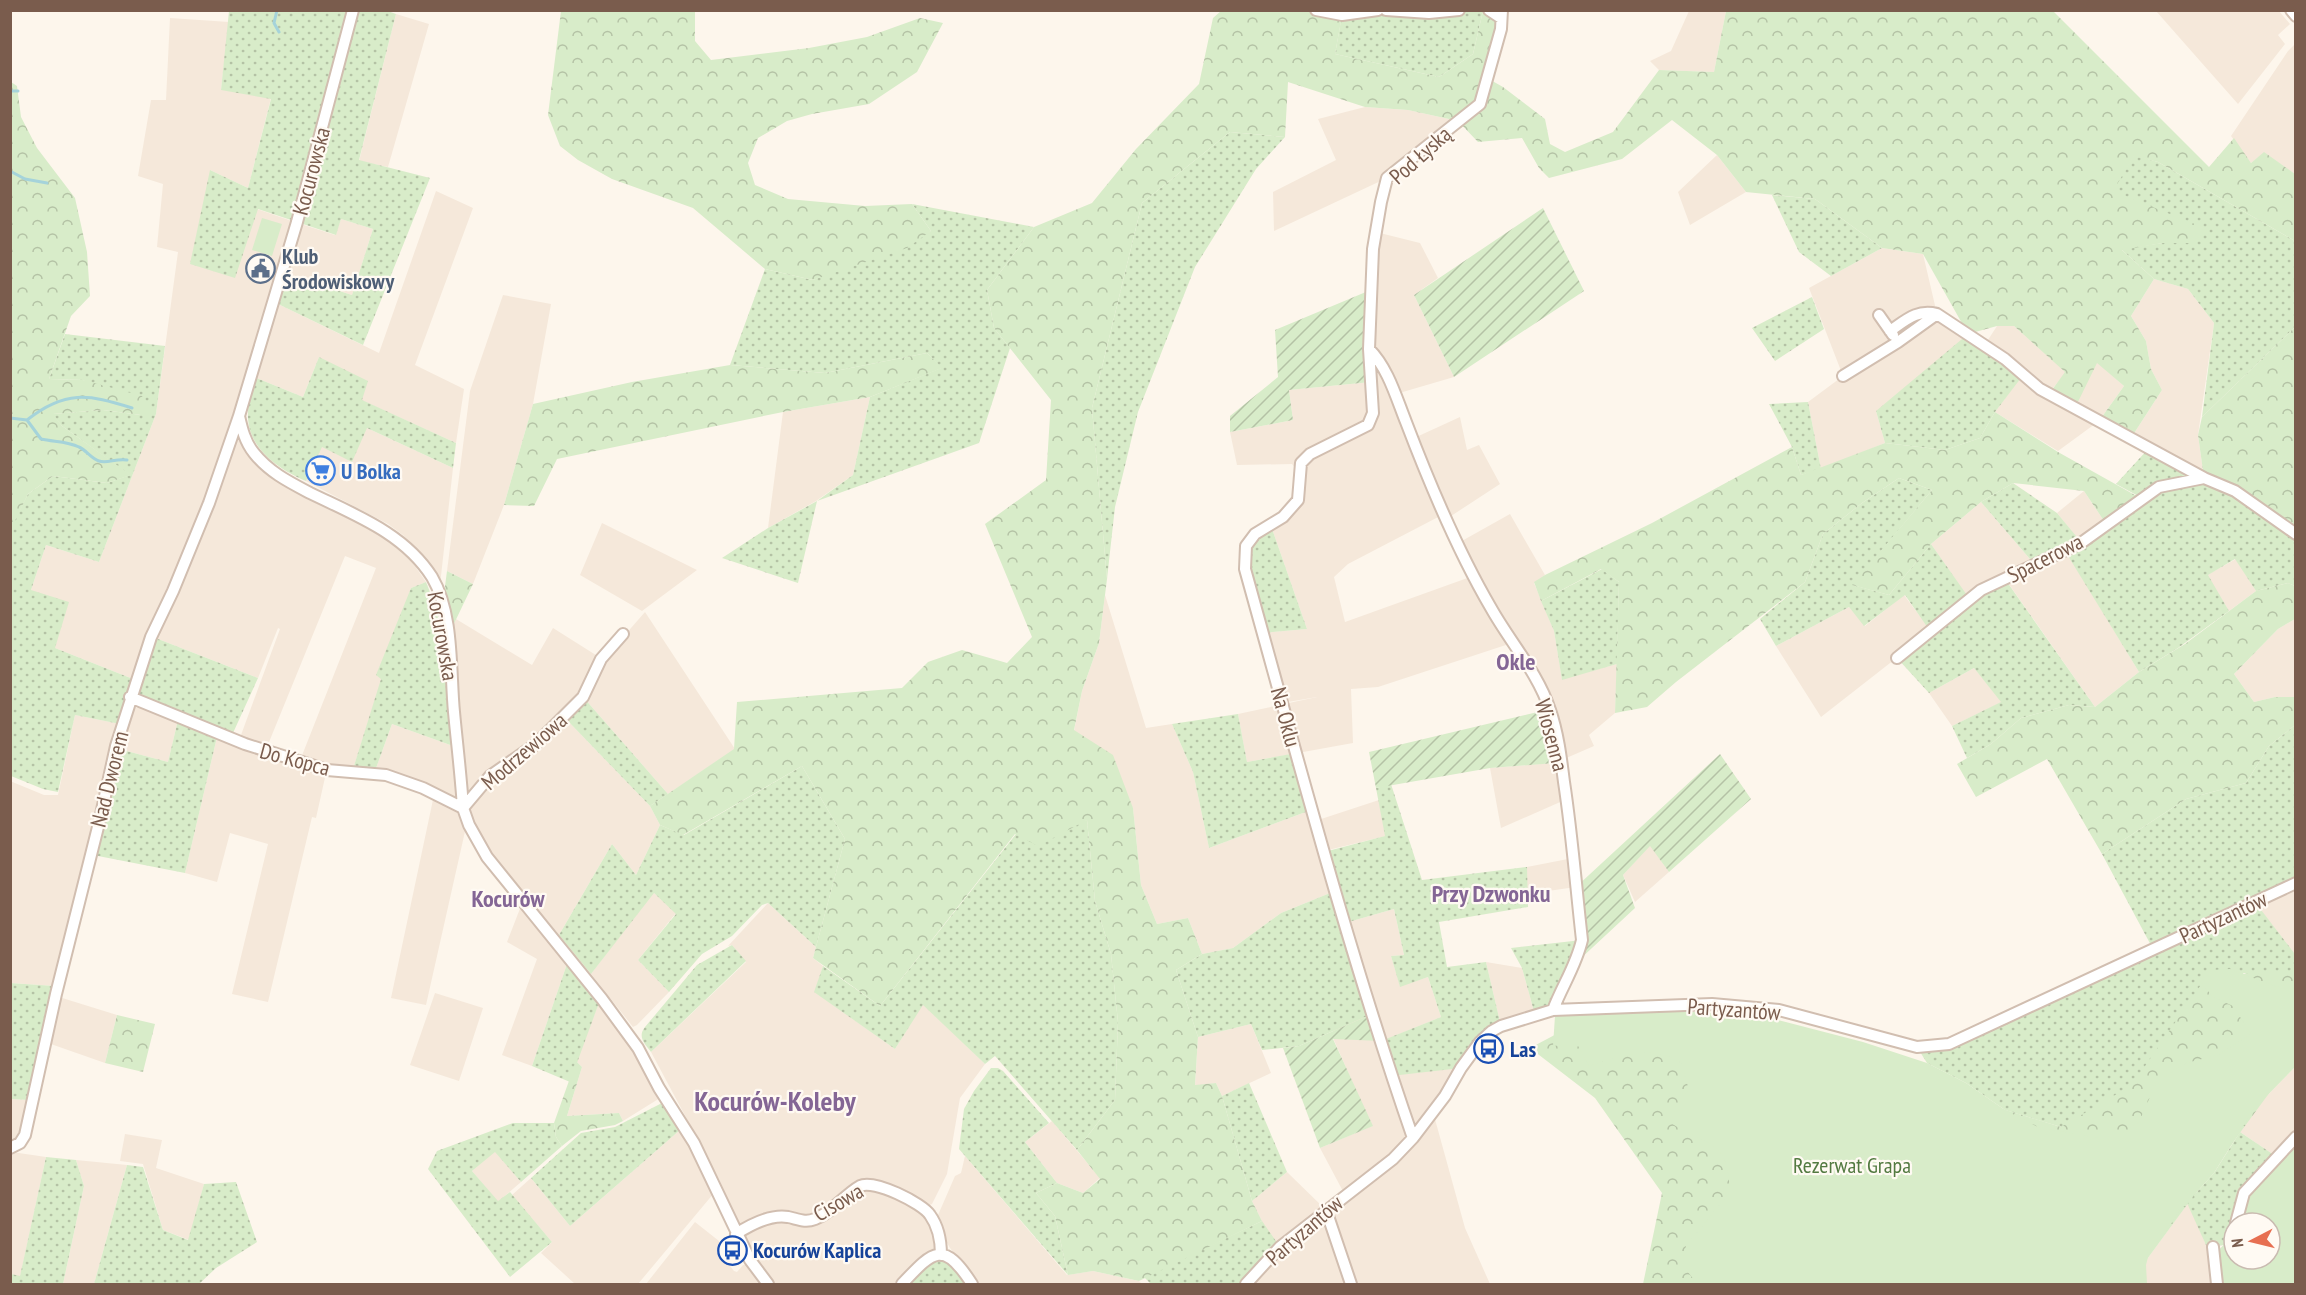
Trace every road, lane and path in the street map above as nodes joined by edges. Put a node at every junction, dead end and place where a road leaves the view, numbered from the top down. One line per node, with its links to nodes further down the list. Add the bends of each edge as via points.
1 (353, 10): 16 (street, Kocurowska, via 300,212)
2 (1316, 10): 3 (street, via 1342,15)
3 (1378, 10)
4 (1386, 10): 5 (street, via 1429,14)
5 (1459, 10)
6 (1489, 10): 8 (street)
7 (2291, 10): 9 (street)
8 (1501, 14): 14 (street, Pod Łyską, via 1501,29 1480,104 1387,178 1373,249)
9 (2295, 16)
10 (1936, 314): 12 (street, via 1924,311 1912,315); 13 (street); 17 (street, via 2006,359 2040,389)
11 (1879, 315): 12 (street)
12 (1890, 331): 13 (street)
13 (1898, 342): 15 (street)
14 (1369, 349): 24 (street, Wiosenna, via 1378,358 1395,394 1466,562 1550,709 1565,789 1582,940 1578,961); 26 (street, Na Oklu, via 1373,413 1368,425 1310,454 1301,463 1298,500 1283,517 1255,534 1244,556 1314,821)
15 (1843, 376)
16 (239, 416): 21 (street, Nad Dworem, via 209,503 151,637); 22 (street, Kocurowska, via 250,447 276,474 394,536 422,563 433,580 449,643)
17 (2204, 478): 18 (street, via 2235,491); 20 (street, Spacerowa, via 2159,487 2080,543 1981,590)
18 (2295, 534)
19 (623, 634): 22 (street, Modrzewiowa, via 601,659 583,697 536,744 490,776)
20 (1897, 658)
21 (130, 697): 22 (street, Do Kopca, via 245,744 327,770 386,776 423,788); 27 (street, Nad Dworem, via 56,994 26,1135 21,1143)
22 (463, 808): 30 (street, Kocurowska, via 487,857 638,1048 694,1143)
23 (2295, 883): 24 (street, Partyzantów, via 1949,1044 1917,1047 1779,1010 1723,1005)
24 (1553, 1010): 26 (street, Partyzantów, via 1492,1031)
25 (2295, 1137): 29 (street, via 2244,1193)
26 (1413, 1138): 28 (street, Partyzantów, via 1393,1159)
27 (10, 1148)
28 (1326, 1210): 36 (street, Partyzantów, via 1280,1247); 37 (street)
29 (2239, 1211)
30 (736, 1234): 32 (street, Cisowa, via 776,1217 815,1219 861,1185 870,1184 923,1207 937,1230); 33 (street, Kocurowska)
31 (2213, 1247): 38 (street)
32 (941, 1255): 34 (street, via 926,1259); 35 (street, via 952,1258)
33 (768, 1284)
34 (902, 1284)
35 (972, 1284)
36 (1246, 1284)
37 (1351, 1284)
38 (2217, 1284)

